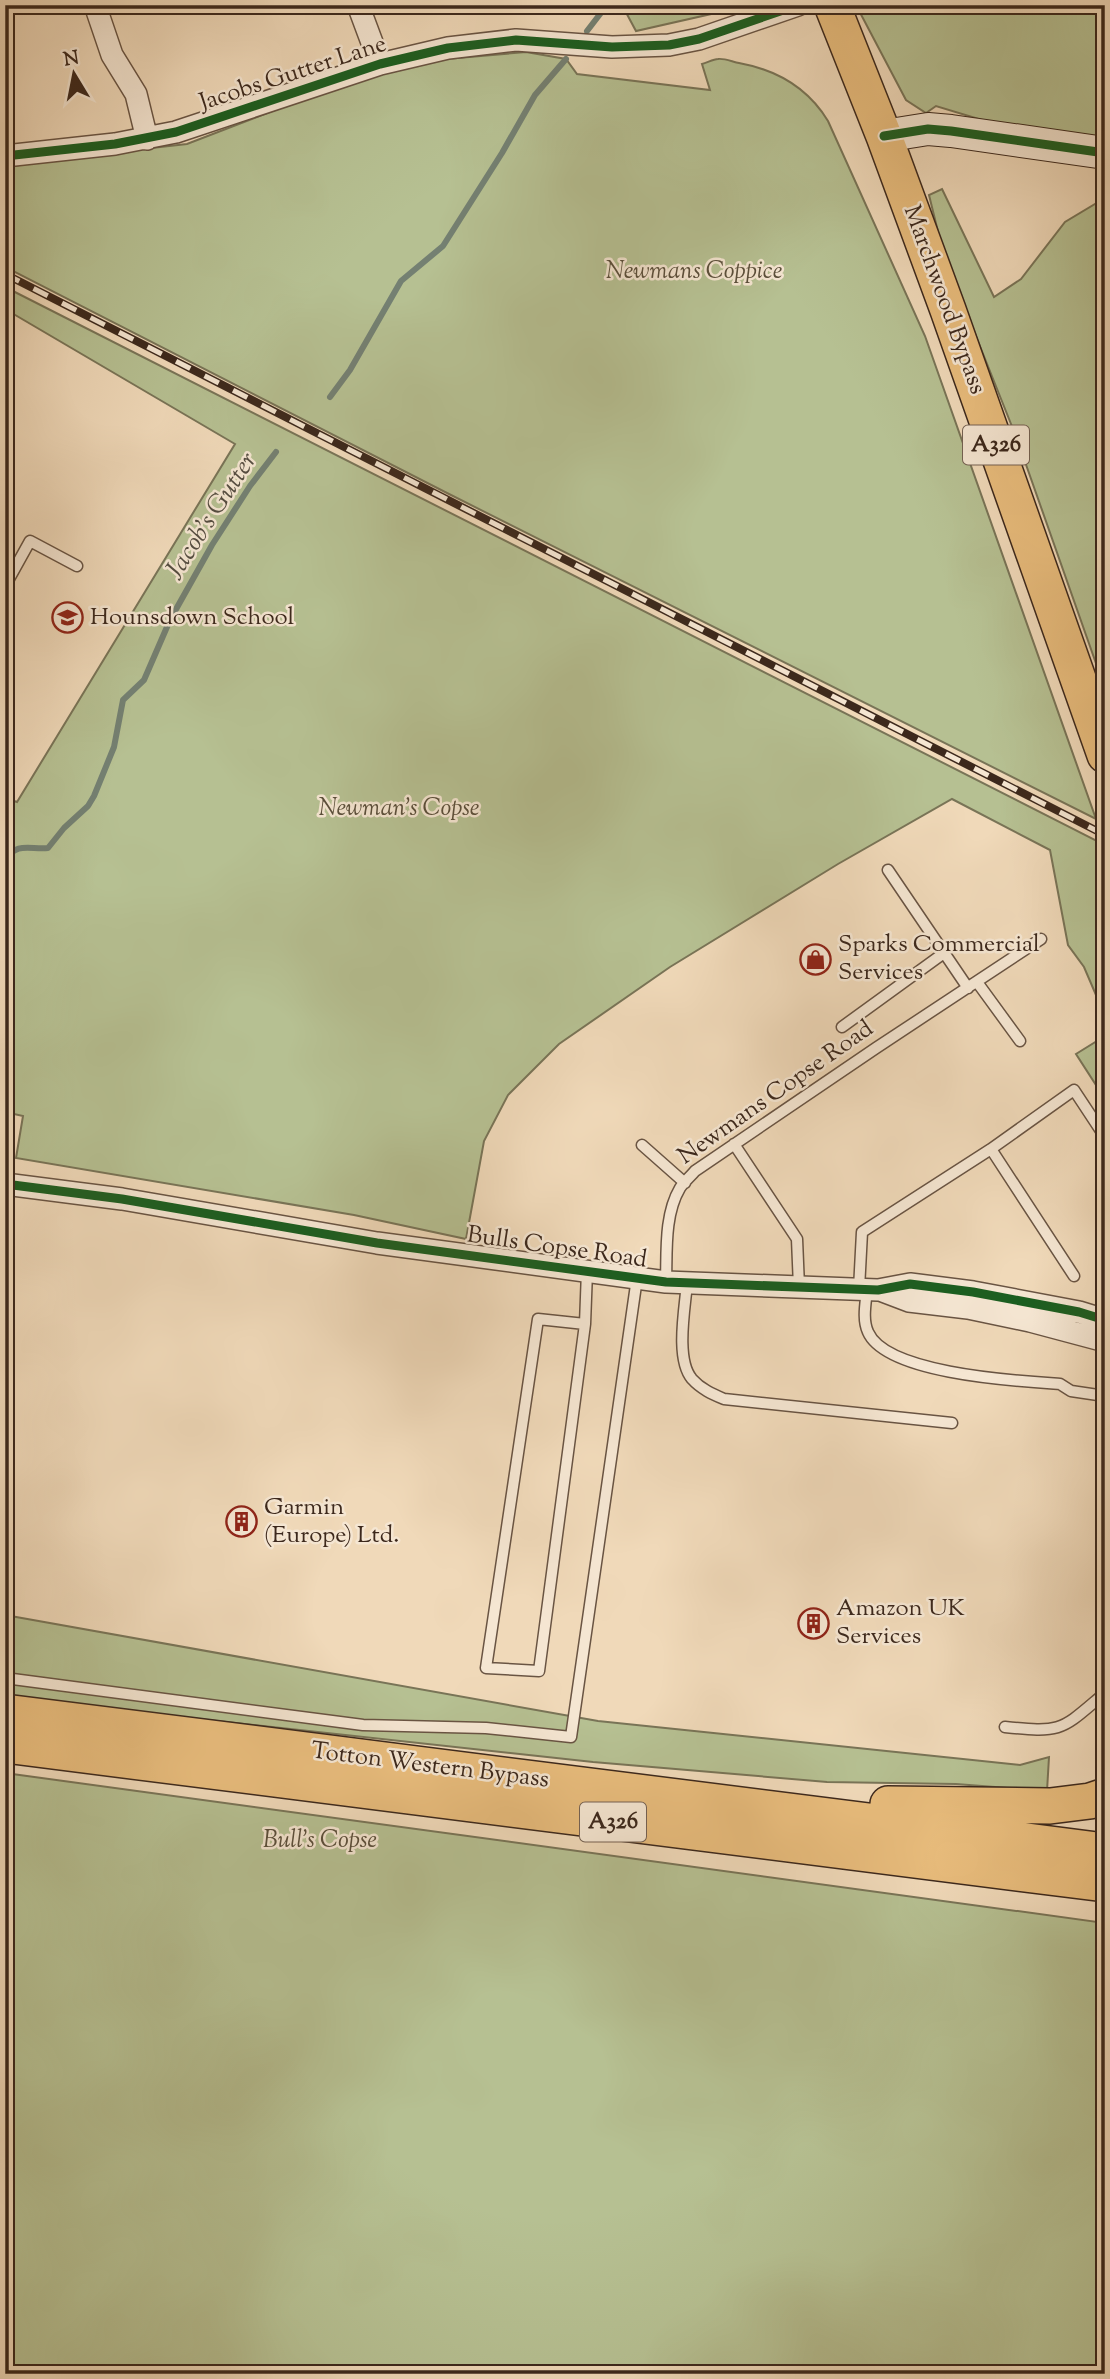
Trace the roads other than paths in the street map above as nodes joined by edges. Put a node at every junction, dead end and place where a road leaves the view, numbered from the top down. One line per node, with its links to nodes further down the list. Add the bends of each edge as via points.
1 (95, 5): 7 (street, via 112,55 136,94)
2 (358, 5): 5 (street)
3 (798, 5): 5 (street, Jacobs Gutter Lane, via 669,45 612,47 516,40 449,48)
4 (832, 5): 6 (main road, Marchwood Bypass / A326)
5 (380, 64): 7 (street, Jacobs Gutter Lane)
6 (884, 136): 8 (street, via 928,129); 12 (main road, Marchwood Bypass / A326)
7 (147, 139): 9 (street, Jacobs Gutter Lane)
8 (1105, 153)
9 (5, 156)
10 (77, 566): 11 (lane, via 30,541)
11 (5, 586)
12 (1105, 755)
13 (888, 870): 15 (lane)
14 (1041, 939): 16 (lane, Newmans Copse Road)
15 (944, 953): 16 (lane); 17 (lane)
16 (972, 985): 18 (lane); 20 (lane, Newmans Copse Road)
17 (842, 1027)
18 (1020, 1041)
19 (1105, 1138): 22 (lane, via 1074,1090)
20 (734, 1144): 23 (lane, Newmans Copse Road); 30 (lane, via 797,1239)
21 (642, 1145): 23 (lane)
22 (991, 1149): 26 (lane); 31 (lane, via 862,1232)
23 (685, 1183): 28 (lane, Newmans Copse Road, via 668,1225)
24 (5, 1184): 25 (street, Bulls Copse Road)
25 (587, 1271): 27 (street, Bulls Copse Road); 33 (lane)
26 (1074, 1276)
27 (637, 1278): 28 (street, Bulls Copse Road); 37 (lane, via 571,1737 486,1728 363,1726)
28 (666, 1282): 29 (street, Bulls Copse Road)
29 (687, 1283): 30 (street, Bulls Copse Road); 36 (lane, via 682,1352 690,1377 711,1393 724,1399)
30 (799, 1287): 31 (street, Bulls Copse Road)
31 (868, 1289): 32 (street, Bulls Copse Road, via 910,1284 960,1290); 34 (street, Bulls Copse Road); 35 (lane, via 868,1334 875,1343 911,1363 1060,1384 1071,1391 1098,1395)
32 (1105, 1320)
33 (585, 1324): 33 (lane, via 538,1319 486,1668 540,1671)
34 (1105, 1340)
35 (1105, 1402)
36 (952, 1423)
37 (5, 1678)
38 (1105, 1693): 40 (lane, via 1067,1725 1044,1731)
39 (5, 1712): 43 (main road, Totton Western Bypass / A326)
40 (1006, 1727)
41 (5, 1745): 45 (main road, Totton Western Bypass / A326)
42 (1105, 1796): 43 (main road, via 1050,1806)
43 (723, 1802): 44 (main road, Totton Western Bypass / A326)
44 (1105, 1851)
45 (1105, 1884)

